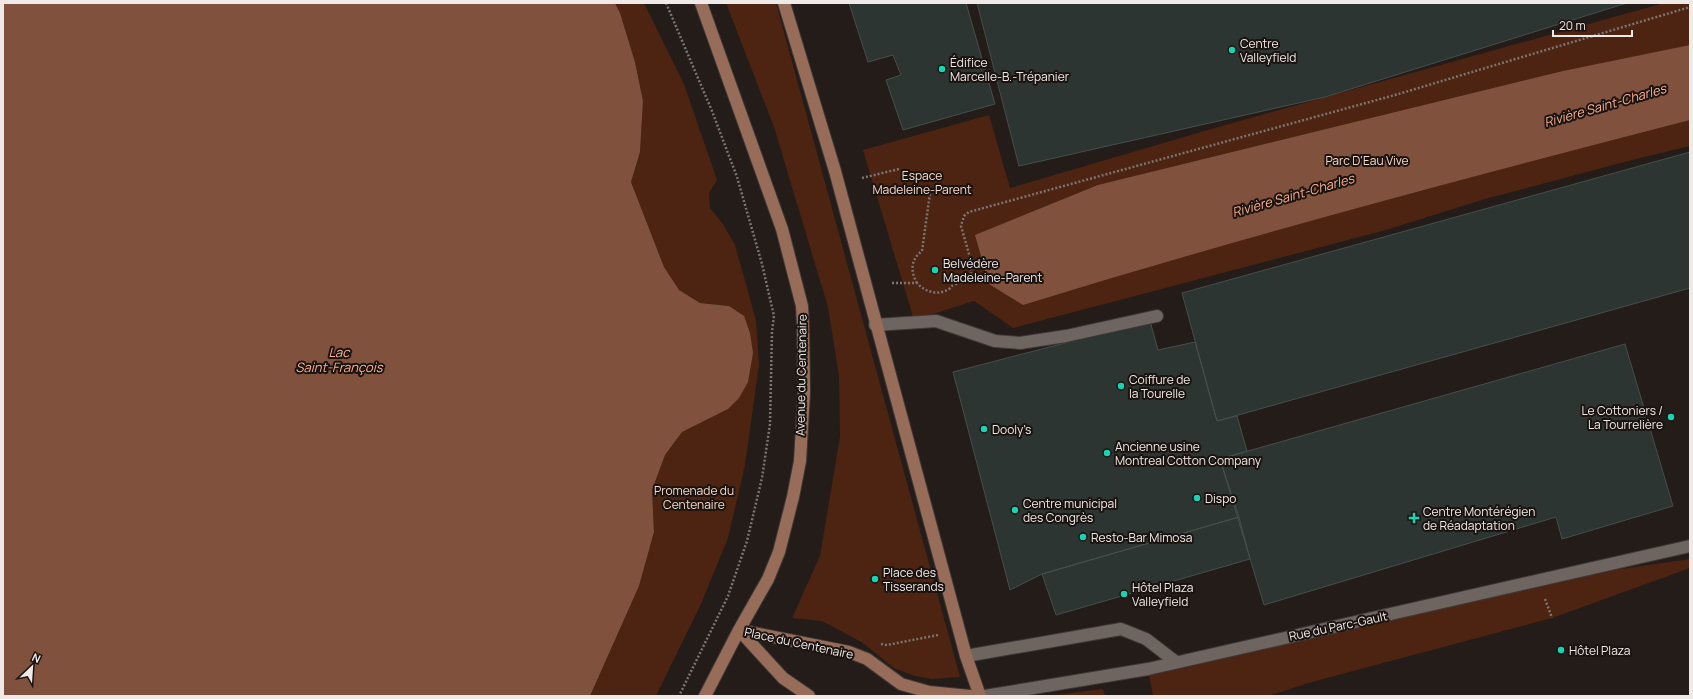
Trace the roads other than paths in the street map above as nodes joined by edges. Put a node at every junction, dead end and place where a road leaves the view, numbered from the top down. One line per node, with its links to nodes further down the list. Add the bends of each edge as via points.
1 (701, 3): 6 (main road, Avenue du Centenaire, via 782,229 802,306 803,399 800,461 779,552 768,579)
2 (784, 3): 4 (main road, via 835,171)
3 (1157, 316): 4 (lane, via 1066,336 1020,343 995,341 936,321)
4 (875, 325): 7 (main road)
5 (1690, 546): 8 (lane, Rue du Parc-Gault)
6 (739, 630): 9 (main road, Avenue du Centenaire); 10 (main road, Place du Centenaire, via 783,678); 11 (main road, Place du Centenaire, via 848,652 867,659 901,684 929,692)
7 (966, 656): 8 (lane, via 1121,629 1146,639); 12 (main road)
8 (1176, 662): 13 (lane, Rue du Parc-Gault)
9 (705, 696)
10 (809, 696)
11 (970, 696)
12 (980, 696)
13 (985, 696)

